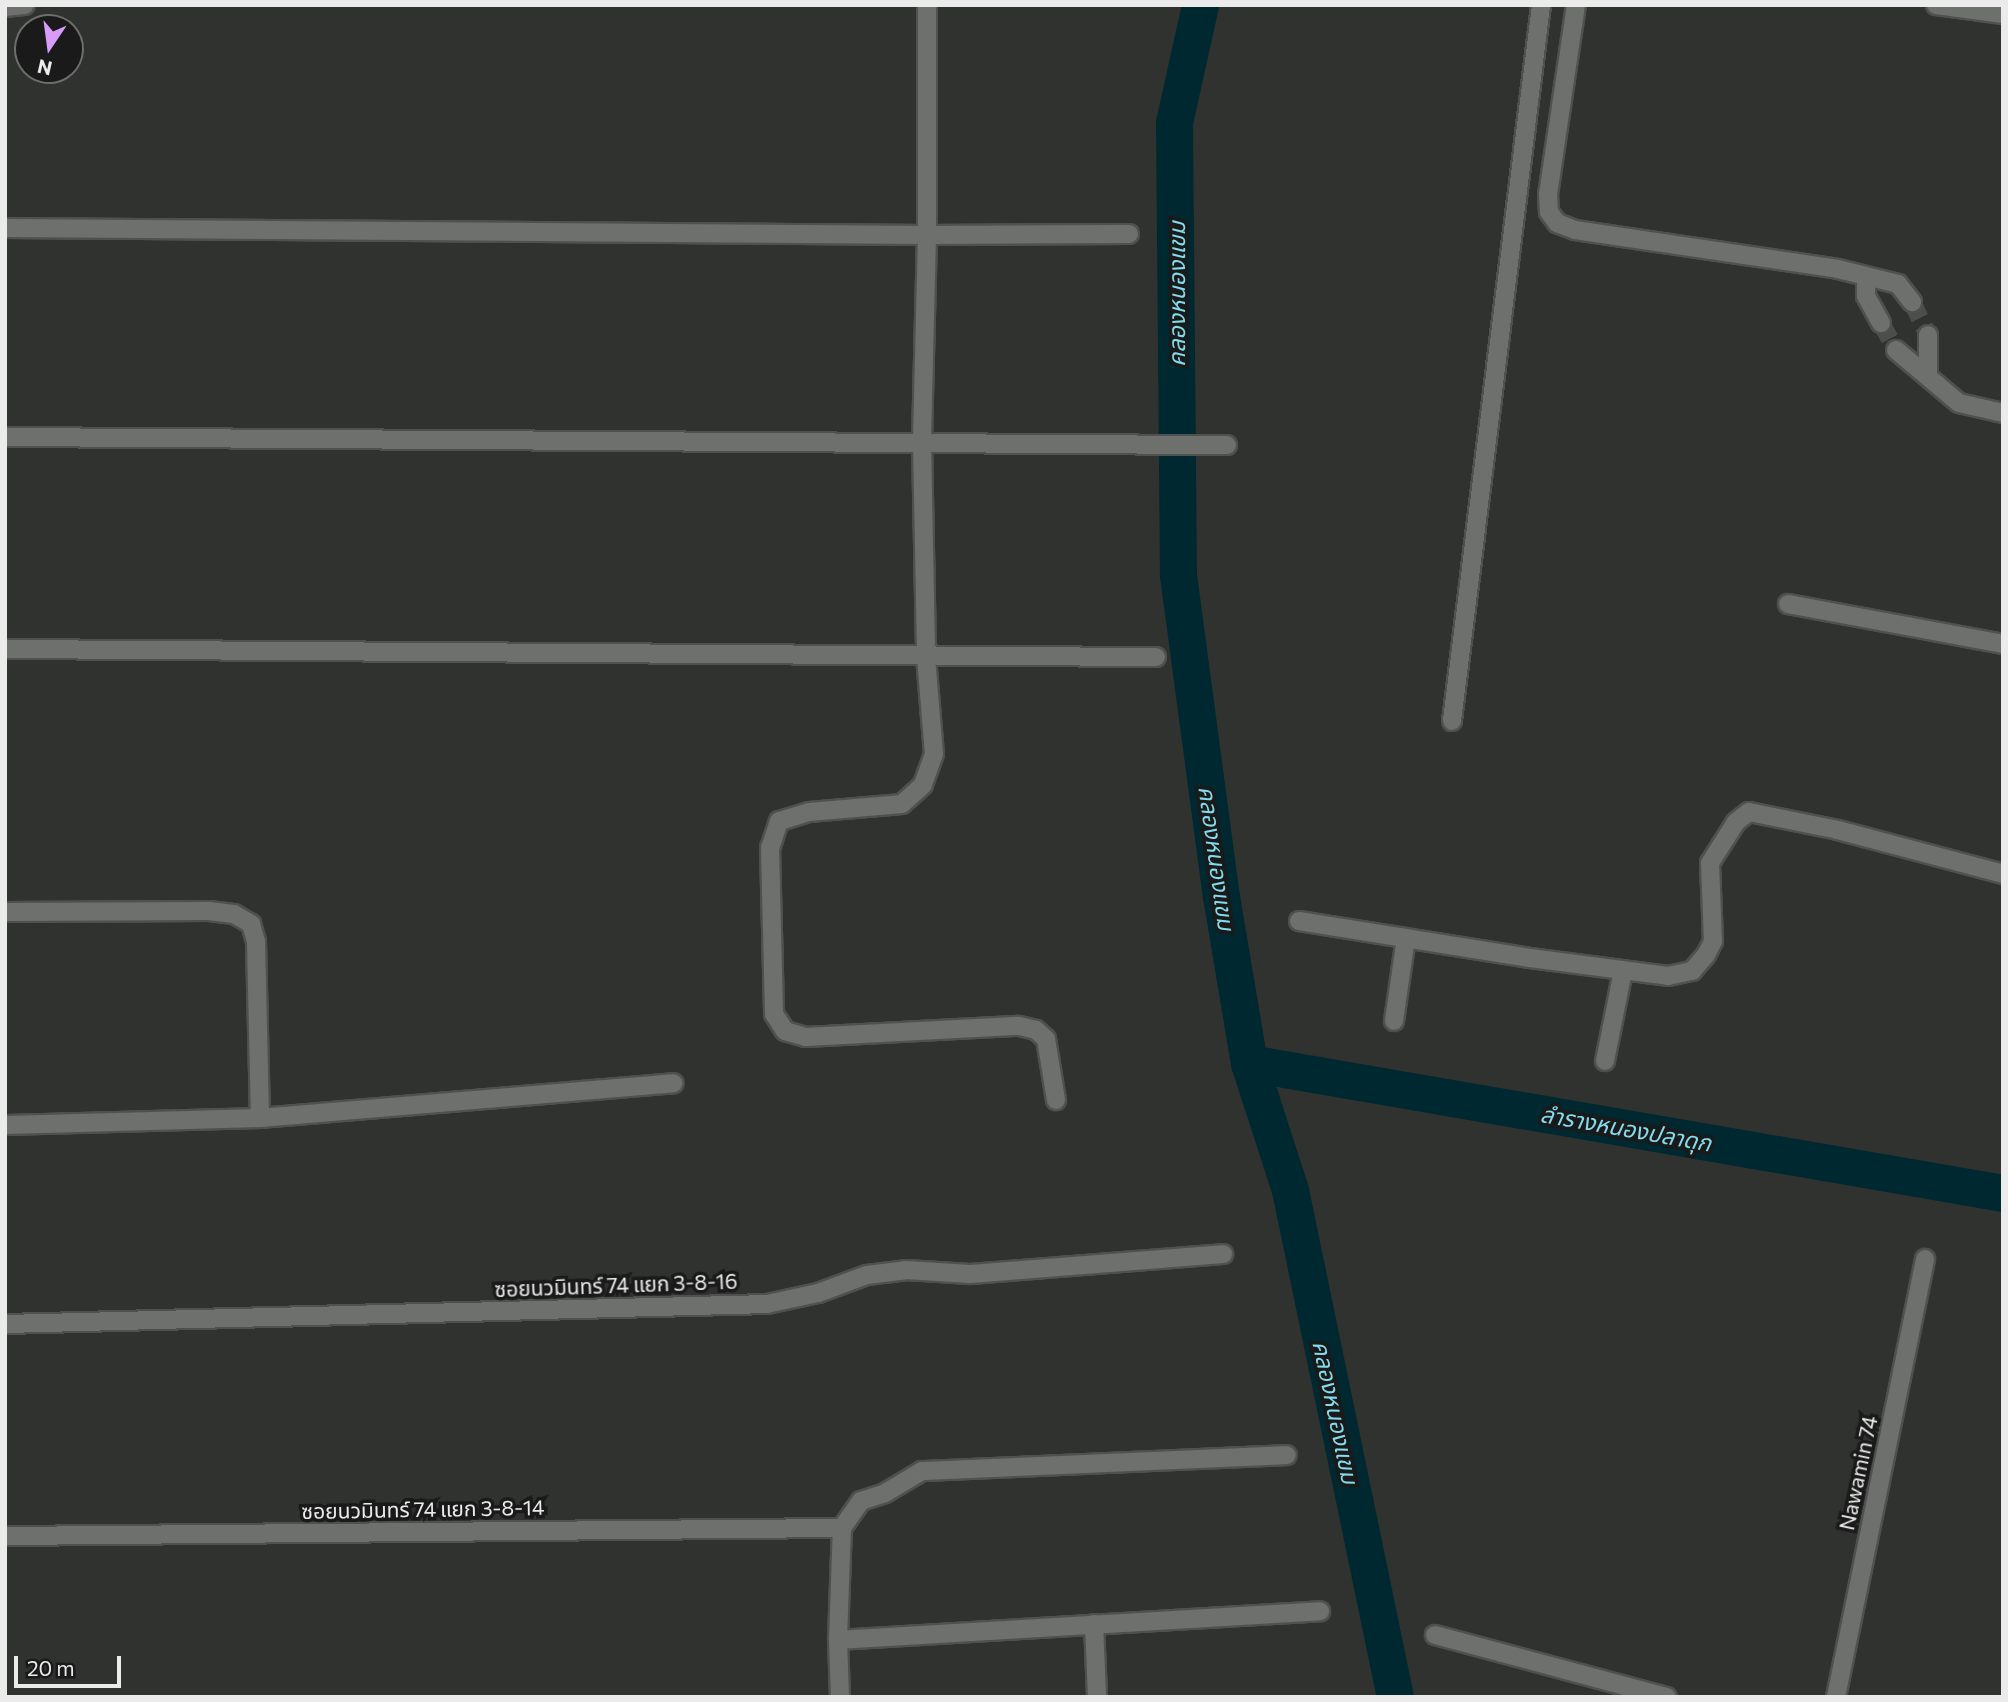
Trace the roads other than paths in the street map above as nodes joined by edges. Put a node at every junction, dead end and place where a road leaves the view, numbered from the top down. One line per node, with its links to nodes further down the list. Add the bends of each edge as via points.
1 (25, 5): 6 (street)
2 (927, 5): 10 (street)
3 (1541, 5): 26 (street)
4 (1576, 5): 11 (street, via 1548,194 1549,212 1557,223 1575,230 1838,269)
5 (1936, 5): 7 (street)
6 (5, 7)
7 (2003, 14)
8 (5, 228): 10 (street)
9 (1129, 234): 10 (street)
10 (927, 235): 19 (street)
11 (1866, 278): 12 (street, via 1898,284); 13 (street, via 1867,296)
12 (1912, 302)
13 (1881, 323)
14 (1928, 335): 16 (street)
15 (1896, 350): 16 (street)
16 (1928, 376): 17 (street, via 1959,403)
17 (2003, 413)
18 (5, 437): 19 (street)
19 (922, 442): 20 (street); 24 (street)
20 (1227, 445)
21 (1788, 604): 22 (street)
22 (2003, 643)
23 (5, 649): 24 (street)
24 (926, 657): 25 (street); 35 (street, via 934,754 923,785 902,804 809,812 779,821 770,848 774,1014 785,1031 806,1037 1020,1026 1036,1030 1046,1039)
25 (1156, 657)
26 (1452, 721)
27 (2003, 874): 31 (street, via 1838,830 1749,812 1736,822 1710,863 1713,941 1706,955 1692,971 1668,976)
28 (5, 912): 36 (street, via 209,911 234,914 251,923 256,942)
29 (1299, 921): 30 (street)
30 (1406, 938): 31 (street); 32 (street)
31 (1623, 971): 33 (street)
32 (1394, 1021)
33 (1605, 1061)
34 (674, 1083): 36 (street)
35 (1056, 1100)
36 (260, 1118): 37 (street)
37 (5, 1125)
38 (1223, 1254): 40 (street, ซอยนวมินทร์ 74 แยก 3-8-16, via 970,1274 906,1270 866,1275 818,1293 767,1304)
39 (1925, 1259): 51 (street, Nawamin 74)
40 (5, 1324)
41 (1287, 1455): 42 (street, via 922,1471 886,1493 862,1501)
42 (842, 1528): 43 (street, ซอยนวมินทร์ 74 แยก 3-8-14); 47 (street)
43 (5, 1536)
44 (1320, 1611): 45 (street)
45 (1094, 1625): 47 (street); 49 (street)
46 (1435, 1635): 50 (street)
47 (838, 1640): 48 (street)
48 (840, 1697)
49 (1097, 1697)
50 (1667, 1697)
51 (1836, 1697)

